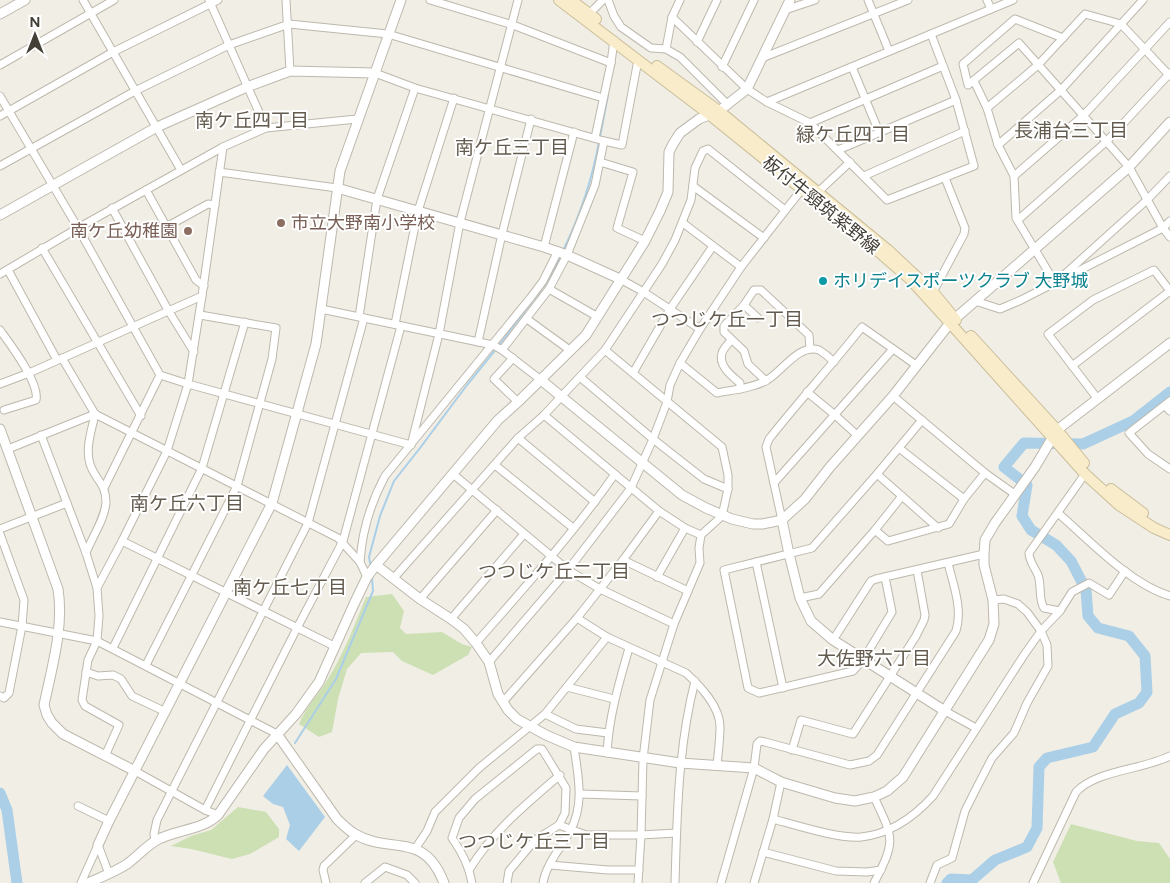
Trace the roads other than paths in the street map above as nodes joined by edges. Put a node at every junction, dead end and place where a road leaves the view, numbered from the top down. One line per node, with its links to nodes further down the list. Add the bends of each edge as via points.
1 (25, 0): 27 (street)
2 (83, 0): 26 (street)
3 (114, 0): 26 (street)
4 (218, 0): 23 (street)
5 (286, 0): 32 (street)
6 (401, 0): 35 (street)
7 (430, 0): 34 (street)
8 (518, 0): 34 (street)
9 (559, 0): 38 (main road, 板付牛頸筑紫野線)
10 (571, 0): 28 (main road, 板付牛頸筑紫野線)
11 (603, 0): 28 (street)
12 (608, 0): 42 (street, via 621,27 651,48)
13 (680, 0): 30 (street)
14 (717, 0): 39 (street)
15 (754, 0): 52 (street)
16 (790, 0): 25 (street)
17 (814, 0): 25 (street)
18 (868, 0): 29 (street)
19 (908, 0): 29 (street)
20 (987, 0): 24 (street)
21 (1013, 0): 24 (street)
22 (1143, 0): 33 (street)
23 (209, 2): 40 (street); 44 (street)
24 (991, 9): 36 (street)
25 (785, 10): 45 (street)
26 (90, 13): 44 (street); 48 (street)
27 (0, 14)
28 (589, 14): 72 (main road, 板付牛頸筑紫野線)
29 (873, 14): 43 (street); 45 (street)
30 (672, 17): 39 (street); 42 (street)
31 (1170, 22): 41 (street)
32 (289, 24): 35 (street); 40 (street); 54 (street)
33 (1121, 24): 37 (street, via 1084,14); 41 (street); 61 (street)
34 (513, 25): 47 (street); 51 (street)
35 (388, 34): 51 (street); 55 (street)
36 (931, 34): 43 (street); 50 (street)
37 (1063, 38): 49 (street); 57 (street, via 1014,19 963,64 968,85)
38 (614, 40): 46 (main road, 板付牛頸筑紫野線); 47 (street)
39 (697, 42): 52 (street)
40 (229, 45): 58 (street); 62 (street)
41 (1145, 48): 56 (street); 74 (street)
42 (666, 49): 72 (street, via 680,57)
43 (889, 51): 53 (street)
44 (113, 52): 62 (street); 71 (street)
45 (762, 58): 60 (street)
46 (638, 60): 72 (main road, 板付牛頸筑紫野線); 85 (street, via 622,145)
47 (611, 63): 65 (street)
48 (0, 65)
49 (1038, 65): 57 (street, via 1019,43); 61 (street); 70 (street)
50 (943, 66): 66 (street); 67 (street)
51 (502, 67): 65 (street); 69 (street)
52 (722, 67): 60 (street)
53 (852, 67): 66 (street); 68 (street)
54 (290, 71): 55 (street); 58 (street)
55 (374, 73): 59 (street); 75 (street)
56 (1170, 74): 86 (street)
57 (974, 81): 70 (street)
58 (247, 87): 79 (street); 80 (street)
59 (415, 88): 64 (street); 107 (street)
60 (747, 89): 68 (street); 72 (street)
61 (1061, 90): 74 (street); 87 (street)
62 (136, 91): 79 (street); 89 (street)
63 (0, 96): 71 (street)
64 (454, 98): 69 (street); 112 (street)
65 (603, 98): 84 (street)
66 (865, 99): 78 (street); 82 (street)
67 (956, 100): 82 (street); 83 (street)
68 (767, 102): 78 (street)
69 (491, 108): 76 (street); 116 (street)
70 (987, 108): 87 (street)
71 (9, 111): 73 (street); 89 (street)
72 (719, 111): 104 (main road, 板付牛頸筑紫野線); 106 (main road, 板付牛頸筑紫野線); 124 (street, via 699,119 673,144 668,192)
73 (0, 116)
74 (1083, 116): 86 (street); 98 (street)
75 (357, 119): 80 (street); 103 (street)
76 (531, 119): 81 (street); 121 (street)
77 (1170, 122): 94 (street)
78 (810, 123): 90 (street)
79 (157, 127): 95 (street); 101 (street)
80 (266, 128): 88 (street)
81 (574, 132): 84 (street); 126 (street)
82 (879, 132): 90 (street)
83 (965, 132): 97 (street); 100 (street, via 974,166)
84 (595, 138): 85 (street)
85 (604, 140): 91 (street)
86 (1107, 141): 94 (street); 114 (street)
87 (998, 145): 98 (street)
88 (223, 147): 95 (street); 96 (street)
89 (31, 149): 93 (street); 101 (street)
90 (838, 150): 92 (street)
91 (600, 162): 124 (street, via 633,172 618,228); 129 (street, via 595,184)
92 (850, 162): 97 (street); 106 (street)
93 (0, 166)
94 (1129, 167): 108 (street); 128 (street)
95 (181, 170): 105 (street)
96 (219, 172): 103 (street); 109 (street)
97 (864, 176): 100 (street, via 887,200)
98 (1014, 176): 114 (street)
99 (1170, 176): 108 (street)
100 (945, 178): 139 (street, via 965,228)
101 (52, 186): 113 (street); 119 (street)
102 (693, 186): 111 (street, via 695,168 703,151 708,149); 117 (street, via 692,200); 123 (street)
103 (337, 188): 107 (street); 143 (street)
104 (802, 189): 106 (main road, 板付牛頸筑紫野線); 111 (street)
105 (146, 190): 110 (street); 118 (street)
106 (815, 195): 139 (main road, 板付牛頸筑紫野線, via 888,250); 151 (main road, 板付牛頸筑紫野線)
107 (377, 199): 112 (street); 148 (street)
108 (1148, 200): 120 (street); 134 (street)
109 (215, 205): 118 (street, via 208,204); 135 (street)
110 (112, 208): 119 (street); 144 (street)
111 (786, 210): 123 (street)
112 (418, 211): 116 (street); 153 (street)
113 (0, 215)
114 (1018, 220): 128 (street)
115 (1170, 221): 120 (street)
116 (460, 222): 121 (street); 157 (street)
117 (683, 223): 125 (street); 138 (street, via 662,264)
118 (168, 226): 135 (street, via 196,280)
119 (78, 228): 127 (street); 154 (street)
120 (1163, 228): 122 (street); 134 (street)
121 (502, 234): 126 (street); 160 (street)
122 (1170, 237)
123 (764, 238): 130 (street)
124 (645, 241): 133 (street)
125 (713, 246): 130 (street); 145 (street)
126 (544, 247): 129 (street)
127 (42, 248): 131 (street); 159 (street)
128 (1036, 248): 134 (street); 141 (street)
129 (562, 253): 133 (street); 136 (street); 162 (street)
130 (741, 267): 155 (street)
131 (8, 270): 132 (street); 170 (street)
132 (0, 274)
133 (620, 279): 138 (street); 147 (street)
134 (1055, 283): 141 (street, via 1000,308)
135 (204, 286): 140 (street)
136 (549, 290): 147 (street); 150 (street)
137 (1170, 291): 174 (street); 174 (street, via 1154,270 1093,300 1048,334)
138 (642, 292): 145 (street); 166 (street)
139 (933, 292): 151 (main road, 板付牛頸筑紫野線)
140 (202, 296): 144 (street); 146 (street)
141 (975, 301): 151 (street)
142 (744, 305): 149 (street); 158 (street, via 724,326 724,332); 163 (street, via 754,290 761,290 809,335)
143 (321, 309): 148 (street); 195 (street, via 316,344)
144 (168, 310): 154 (street); 168 (street)
145 (670, 310): 155 (street); 176 (street)
146 (200, 315): 152 (street); 168 (street)
147 (598, 317): 167 (street)
148 (361, 318): 153 (street); 200 (street)
149 (758, 318)
150 (527, 319): 165 (street); 167 (street)
151 (953, 321): 173 (street); 203 (main road, 板付牛頸筑紫野線)
152 (245, 322): 185 (street); 191 (street, via 276,328)
153 (398, 325): 157 (street); 204 (street)
154 (133, 326): 159 (street); 177 (street)
155 (700, 329): 172 (street)
156 (0, 330): 175 (street)
157 (439, 334): 160 (street); 209 (street)
158 (731, 340): 180 (street, via 744,351 748,364); 183 (street, via 722,353 722,363 740,383)
159 (98, 342): 170 (street); 198 (street)
160 (478, 342): 162 (street)
161 (1170, 343): 188 (street)
162 (493, 345): 165 (street); 209 (street)
163 (810, 349): 171 (street, via 820,351); 180 (street, via 792,357)
164 (893, 349): 171 (street, via 862,327); 173 (street); 197 (street)
165 (502, 350): 169 (street)
166 (605, 350): 176 (street); 178 (street)
167 (571, 351): 179 (street)
168 (194, 352): 182 (street)
169 (513, 358): 179 (street); 189 (street, via 494,379)
170 (60, 359): 175 (street); 194 (street)
171 (834, 362): 184 (street)
172 (680, 363): 183 (street, via 717,393); 190 (street)
173 (916, 365): 186 (street)
174 (1072, 366): 188 (street)
175 (29, 373): 181 (street); 193 (street, via 36,400)
176 (632, 373): 190 (street)
177 (160, 375): 182 (street); 198 (street)
178 (580, 377): 187 (street); 208 (street)
179 (541, 380): 187 (street); 189 (street)
180 (766, 381): 183 (street)
181 (0, 384)
182 (188, 384): 185 (street); 212 (street)
183 (740, 389)
184 (807, 392): 197 (street); 222 (street, via 766,447)
185 (224, 394): 191 (street); 215 (street)
186 (893, 396): 199 (street); 206 (street)
187 (560, 397): 196 (street); 213 (street)
188 (1097, 398): 203 (street)
189 (518, 402): 218 (street, via 498,420)
190 (666, 402): 208 (street); 227 (street, via 722,447)
191 (260, 404): 195 (street); 223 (street)
192 (1168, 406): 216 (street, via 1129,433 1148,454)
193 (4, 410)
194 (94, 414): 202 (street); 205 (street); 224 (street, via 88,453 93,472)
195 (297, 414): 200 (street); 233 (street)
196 (544, 415): 207 (street); 219 (street)
197 (835, 415): 206 (street); 222 (street)
198 (141, 416): 202 (street)
199 (922, 420): 210 (street); 217 (street)
200 (336, 425): 204 (street); 240 (street)
201 (0, 429): 211 (street)
202 (132, 433): 212 (street); 224 (street)
203 (1054, 433): 221 (main road, 板付牛頸筑紫野線); 228 (street); 244 (main road, 板付牛頸筑紫野線, via 1116,494)
204 (372, 434): 209 (street); 252 (street)
205 (41, 435): 211 (street); 232 (street)
206 (857, 436): 239 (street, via 805,499)
207 (518, 438): 214 (street); 231 (street)
208 (653, 440): 213 (street); 227 (street, via 704,479)
209 (411, 445): 259 (street, via 385,476 369,510)
210 (899, 448): 220 (street); 230 (street)
211 (8, 449): 238 (street)
212 (167, 451): 215 (street); 251 (street)
213 (643, 464): 225 (street); 237 (street, via 682,495)
214 (495, 465): 226 (street); 241 (street)
215 (202, 468): 223 (street); 257 (street)
216 (1170, 469)
217 (985, 473): 228 (street); 230 (street)
218 (452, 474): 226 (street); 262 (street)
219 (615, 474): 225 (street); 231 (street)
220 (877, 474): 229 (street); 254 (street, via 812,548)
221 (1085, 474): 236 (street); 249 (main road, 板付牛頸筑紫野線, via 1119,505)
222 (774, 483): 239 (street)
223 (237, 486): 233 (street); 266 (street)
224 (104, 488): 253 (street, via 104,511)
225 (631, 488): 235 (street); 263 (street)
226 (471, 489): 234 (street); 270 (street)
227 (728, 489): 237 (street)
228 (1017, 494): 255 (street, via 985,540)
229 (902, 496): 243 (street); 246 (street)
230 (964, 499): 243 (street, via 949,524)
231 (595, 502): 241 (street)
232 (67, 503): 238 (street); 253 (street)
233 (272, 503): 240 (street); 274 (street)
234 (497, 510): 248 (street); 277 (street)
235 (659, 511): 242 (street); 258 (street)
236 (1058, 513): 265 (street); 280 (street, via 1029,556 1038,575 1041,604 1044,608)
237 (722, 516): 239 (street, via 753,524); 250 (street)
238 (32, 517): 245 (street); 288 (street, via 58,589)
239 (782, 520): 254 (street)
240 (308, 523): 252 (street); 279 (street)
241 (574, 528): 256 (street)
242 (685, 528): 250 (street); 268 (street)
243 (938, 528): 246 (street, via 888,541)
244 (1170, 528)
245 (0, 529)
246 (875, 530): 276 (street, via 819,594)
247 (0, 534): 285 (street, via 24,600)
248 (524, 534): 256 (street); 281 (street)
249 (1170, 535)
250 (701, 536): 273 (street, via 700,563)
251 (122, 541): 257 (street); 271 (street)
252 (343, 542): 259 (street); 286 (street)
253 (86, 553): 271 (street)
254 (789, 554): 260 (street); 276 (street)
255 (984, 554): 261 (street); 278 (street)
256 (552, 556): 263 (street); 292 (street)
257 (158, 558): 266 (street); 294 (street)
258 (623, 560): 268 (street); 272 (street)
259 (360, 562): 267 (street)
260 (756, 562): 305 (street); 305 (street, via 724,570 748,688 759,693)
261 (948, 562): 264 (street); 306 (street, via 959,622)
262 (376, 565): 267 (street); 270 (street)
263 (568, 570): 272 (street); 297 (street)
264 (917, 570): 269 (street); 301 (street, via 924,620)
265 (1125, 571): 275 (street); 280 (street, via 1109,595 1089,583 1072,592)
266 (192, 575): 274 (street); 299 (street)
267 (367, 577): 293 (street)
268 (657, 577): 273 (street)
269 (885, 577): 291 (street, via 871,581); 296 (street, via 892,612)
270 (393, 579): 277 (street)
271 (97, 588): 290 (street)
272 (600, 589): 282 (street); 284 (street)
273 (688, 591): 284 (street)
274 (226, 592): 279 (street); 303 (street)
275 (1170, 596)
276 (800, 598): 291 (street, via 811,621)
277 (420, 599): 281 (street)
278 (993, 600): 287 (street, via 1004,599 1018,604); 311 (street, via 994,624 989,640)
279 (263, 611): 286 (street); 309 (street)
280 (1060, 611): 287 (street)
281 (451, 618): 292 (street)
282 (577, 618): 289 (street); 310 (street)
283 (0, 622): 285 (street)
284 (674, 624): 298 (street)
285 (22, 626): 288 (street); 307 (street, via 9,693 4,698)
286 (297, 628): 293 (street); 314 (street)
287 (1041, 631): 316 (street); 369 (street, via 1047,644 1048,666 1014,733 992,758 975,791 965,811 952,858 937,865)
288 (58, 633): 290 (street); 322 (street, via 44,705 46,715 63,734)
289 (607, 637): 295 (street); 304 (street)
290 (97, 640): 294 (street); 300 (street)
291 (833, 640): 296 (street)
292 (476, 643): 297 (street)
293 (334, 646): 318 (street, via 319,682)
294 (113, 648): 299 (street)
295 (629, 648): 298 (street); 308 (street)
296 (863, 660): 301 (street); 305 (street, via 853,671)
297 (489, 662): 310 (street)
298 (661, 663): 302 (street, via 686,673); 324 (street, via 650,700)
299 (146, 665): 303 (street)
300 (86, 672): 312 (street, via 98,676 113,675 121,679 132,696); 322 (street, via 82,700 85,706 119,725)
301 (889, 676): 306 (street); 320 (street, via 853,734 801,720)
302 (694, 681): 325 (street); 326 (street, via 717,710 720,726)
303 (180, 683): 309 (street); 312 (street)
304 (568, 687): 308 (street); 313 (street)
305 (783, 688)
306 (917, 693): 311 (street); 320 (street, via 877,755 869,761 850,765)
307 (0, 696)
308 (614, 699): 317 (street)
309 (217, 702): 314 (street); 331 (street)
310 (503, 702): 315 (street, via 517,719)
311 (945, 711): 316 (street); 334 (street, via 904,777)
312 (166, 712): 328 (street)
313 (545, 714): 315 (street); 317 (street, via 576,729)
314 (251, 720): 318 (street); 336 (street)
315 (530, 727): 319 (street); 348 (street, via 479,768 435,812)
316 (976, 728): 341 (street, via 933,796 916,814)
317 (608, 733): 321 (street)
318 (278, 734): 337 (street); 344 (street, via 337,819)
319 (574, 747): 321 (street); 332 (street)
320 (792, 750): 327 (street, via 760,742)
321 (607, 753): 324 (street)
322 (105, 756): 328 (street)
323 (1170, 756): 370 (street, via 1159,762 1101,777 1080,787)
324 (643, 759): 325 (street); 333 (street)
325 (680, 763): 326 (street); 343 (street)
326 (717, 766): 327 (street)
327 (754, 768): 330 (street); 366 (street)
328 (135, 771): 331 (street); 339 (street)
329 (560, 775): 340 (street, via 566,788 565,813); 351 (street, via 506,823); 351 (street, via 542,749 537,749 476,799 459,818 452,838 462,851)
330 (781, 782): 334 (street, via 835,798 855,800); 338 (street)
331 (172, 790): 336 (street); 346 (street, via 157,820)
332 (580, 794): 333 (street); 342 (street)
333 (642, 796): 345 (street)
334 (874, 797): 341 (street)
335 (78, 806): 339 (street)
336 (206, 810): 337 (street)
337 (218, 815): 346 (street, via 202,826)
338 (773, 819): 341 (street, via 846,836 860,837); 349 (street)
339 (109, 821): 347 (street)
340 (559, 825): 342 (street); 362 (street, via 535,840 509,871)
341 (889, 829): 353 (street, via 891,842)
342 (571, 830): 345 (street, via 586,835); 350 (street)
343 (676, 833): 345 (street); 365 (street)
344 (356, 835): 348 (street); 357 (street, via 324,866)
345 (641, 835): 352 (street)
346 (155, 841): 354 (street)
347 (98, 846): 354 (street); 355 (street)
348 (415, 849): 360 (street, via 429,858)
349 (763, 852): 353 (street, via 836,871); 367 (street)
350 (550, 865): 352 (street); 363 (street)
351 (469, 870): 361 (street)
352 (639, 870): 364 (street)
353 (881, 870): 368 (street)
354 (109, 874): 356 (street)
355 (81, 883)
356 (88, 883)
357 (326, 883)
358 (365, 883): 359 (street, via 385,867 407,875)
359 (415, 883)
360 (444, 883)
361 (472, 883)
362 (508, 883)
363 (543, 883)
364 (638, 883)
365 (675, 883)
366 (721, 883)
367 (754, 883)
368 (874, 883)
369 (930, 883)
370 (1033, 883)

